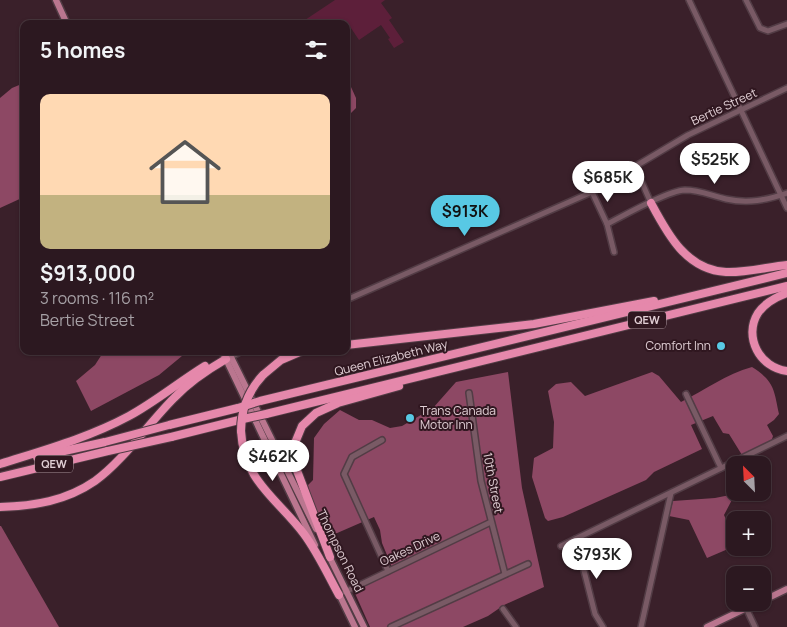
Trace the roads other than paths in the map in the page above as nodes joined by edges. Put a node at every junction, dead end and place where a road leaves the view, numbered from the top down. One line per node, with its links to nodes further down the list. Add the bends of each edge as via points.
1 (56, 0): 4 (main road)
2 (690, 0): 7 (street)
3 (746, 0): 5 (street, via 760,28 768,31)
4 (65, 20)
5 (787, 24)
6 (787, 88): 7 (street, Bertie Street)
7 (740, 110): 8 (street, Bertie Street, via 688,135); 11 (street)
8 (635, 167): 9 (street, Bertie Street); 12 (street)
9 (592, 192): 14 (street); 21 (street, Bertie Street)
10 (787, 193): 11 (street)
11 (781, 195): 12 (street, via 745,201 684,190); 13 (street)
12 (651, 203): 14 (street); 16 (highway, via 682,252 705,266 727,272)
13 (787, 208)
14 (607, 224): 15 (street)
15 (614, 252)
16 (787, 264)
17 (787, 274): 19 (highway, Queen Elizabeth Way / QEW)
18 (787, 286): 28 (highway, Queen Elizabeth Way / QEW)
19 (715, 291): 22 (highway, via 534,324); 34 (highway, Queen Elizabeth Way / QEW, bridge)
20 (787, 293): 29 (highway, via 764,306 758,313 753,330 760,356 775,368)
21 (350, 298)
22 (350, 345)
23 (225, 355): 34 (highway, via 130,416 65,444)
24 (226, 355): 38 (highway, via 174,398 94,481 48,502)
25 (227, 355): 48 (main road, Thompson Road)
26 (228, 355): 42 (main road, Thompson Road)
27 (293, 355): 48 (highway, bridge, via 262,375 250,393 244,405 240,431 242,446 251,471 303,533)
28 (482, 360): 36 (highway, Queen Elizabeth Way / QEW, bridge); 42 (highway, via 338,403 316,413 302,426 295,443 296,468)
29 (787, 371)
30 (469, 393): 39 (street, 10th Street, via 481,481)
31 (686, 394): 35 (street)
32 (787, 436): 35 (street)
33 (382, 440): 44 (street, via 352,457 344,474)
34 (0, 465)
35 (721, 468): 37 (street)
36 (0, 477)
37 (671, 493): 40 (street); 58 (street)
38 (0, 507)
39 (491, 522): 44 (street, Oakes Drive); 45 (street, 10th Street)
40 (576, 538): 41 (street); 57 (street, via 595,614)
41 (561, 546)
42 (330, 557): 47 (main road, Thompson Road)
43 (528, 564): 45 (street)
44 (388, 570): 47 (street, Oakes Drive)
45 (505, 574): 55 (street)
46 (787, 589): 49 (main road)
47 (347, 591): 48 (street, Oakes Drive); 54 (main road, Thompson Road)
48 (339, 595): 53 (main road, Thompson Road)
49 (771, 597)
50 (503, 609): 56 (street)
51 (740, 611): 59 (main road)
52 (747, 611): 60 (street)
53 (355, 627)
54 (364, 627)
55 (391, 627)
56 (516, 627)
57 (603, 627)
58 (641, 627)
59 (707, 627)
60 (755, 627)

